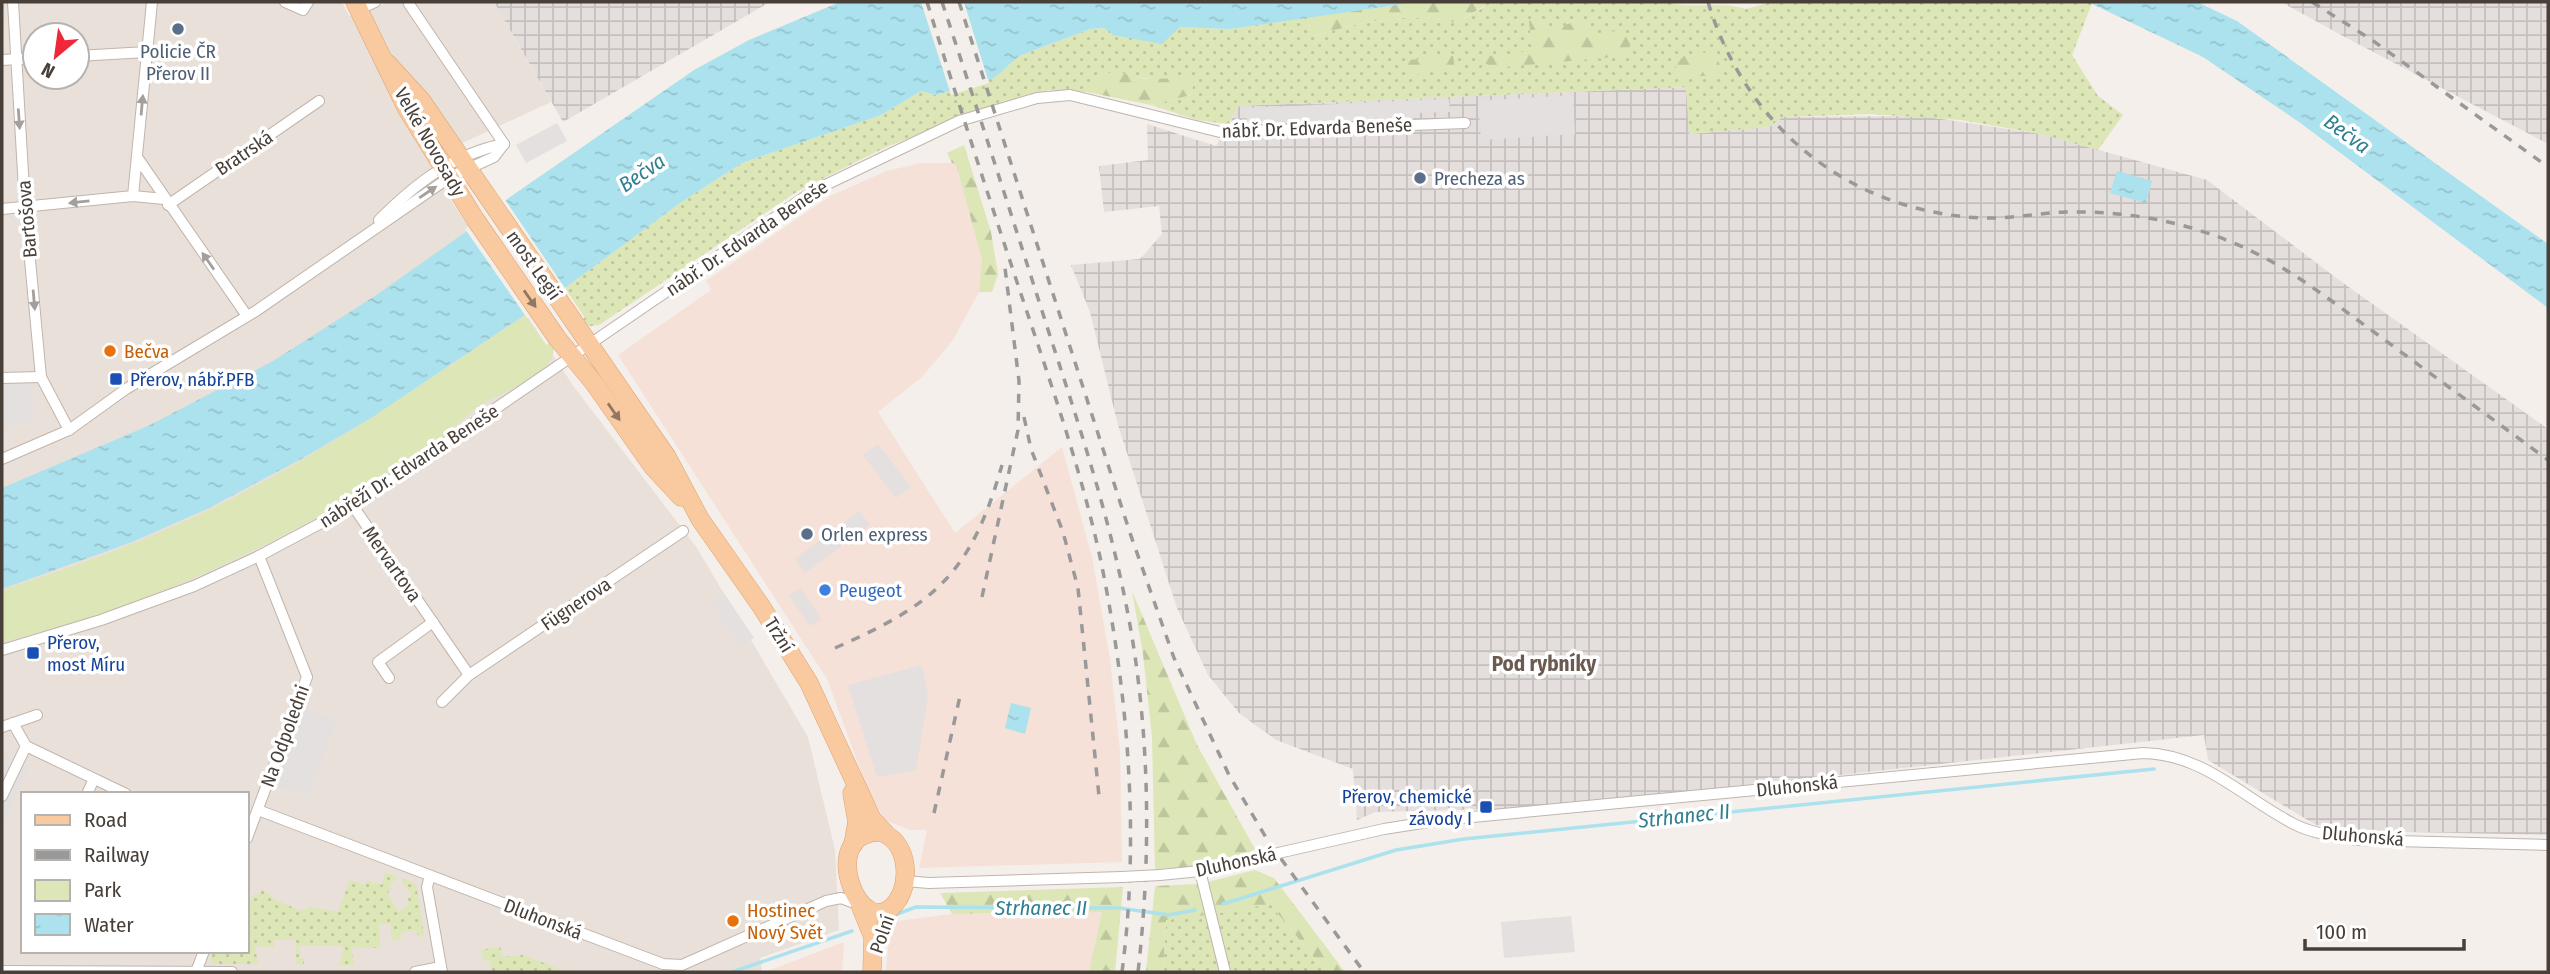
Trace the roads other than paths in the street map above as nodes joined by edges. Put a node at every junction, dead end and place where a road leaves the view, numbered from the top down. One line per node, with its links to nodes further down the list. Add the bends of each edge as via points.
1 (13, 2): 9 (street, Bartošova)
2 (152, 2): 7 (street)
3 (285, 2): 4 (street, via 303,10)
4 (308, 2)
5 (362, 4): 12 (main road, Velké Novosady)
6 (408, 4): 16 (street, Velké Novosady, via 504,144 494,157)
7 (147, 52): 8 (street); 15 (street, one-way to 7)
8 (91, 55)
9 (16, 59): 10 (street); 11 (street); 21 (street, Bartošova, one-way to 21)
10 (21, 59)
11 (2, 60)
12 (387, 63): 16 (main road, Velké Novosady, via 421,100); 17 (main road, Velké Novosady, via 407,109)
13 (319, 102): 19 (street, Bratrská)
14 (1465, 123): 27 (street, nábř. Dr. Edvarda Beneše, via 1220,132 1079,96 1027,100 959,121 815,190)
15 (137, 157): 18 (street); 19 (street)
16 (464, 164): 17 (street); 20 (main road, Velké Novosady)
17 (447, 172): 23 (main road, Velké Novosady); 24 (street, via 407,191 364,234)
18 (133, 196): 19 (street); 21 (street, one-way to 21)
19 (166, 202): 24 (street, one-way to 19)
20 (493, 205): 25 (main road, most Legií)
21 (25, 207): 22 (street); 29 (street, Bartošova, one-way to 29)
22 (2, 209)
23 (475, 219): 26 (main road, most Legií, one-way to 26)
24 (247, 316): 31 (street, via 126,389)
25 (576, 325): 27 (main road, Tržní)
26 (556, 338): 28 (main road, Tržní)
27 (590, 345): 28 (street, nábř. Dr. Edvarda Beneše); 34 (main road, Tržní, via 667,457)
28 (573, 357): 33 (street, nábřeží Dr. Edvarda Beneše); 34 (main road, Tržní, one-way to 34, via 653,467)
29 (41, 377): 30 (street); 31 (street, Bartošova)
30 (2, 378)
31 (69, 430): 32 (street)
32 (2, 459)
33 (353, 506): 36 (street, nábřeží Dr. Edvarda Beneše); 37 (street, Mervartova)
34 (700, 519): 45 (main road, Tržní, via 809,682)
35 (683, 531): 39 (street, Fügnerova)
36 (259, 556): 38 (street, nábřeží Dr. Edvarda Beneše, via 148,604); 50 (street, Na Odpoledni, via 307,677)
37 (433, 622): 39 (street, Mervartova); 40 (street, Mervartova, via 378,662)
38 (2, 650)
39 (469, 675): 41 (street)
40 (389, 678)
41 (442, 702)
42 (37, 715): 43 (street)
43 (7, 725): 44 (street)
44 (26, 746): 46 (street); 49 (street)
45 (844, 759): 51 (main road, Tržní, via 872,820); 53 (main road, Tržní, via 857,822)
46 (93, 781): 47 (street); 48 (street)
47 (88, 792)
48 (121, 792)
49 (2, 796)
50 (258, 810): 52 (street, Na Odpoledni); 56 (street, Dluhonská)
51 (886, 834): 53 (main road, via 866,833); 58 (main road, via 902,855)
52 (248, 835)
53 (853, 845): 57 (main road)
54 (2548, 845): 55 (street, Dluhonská, bridge, via 2357,840 2327,835 2281,817 2203,767 2167,755 2143,753 1441,820)
55 (1200, 871): 58 (street, Dluhonská, bridge, via 1160,876); 73 (street)
56 (430, 876): 63 (street, Dluhonská); 66 (street, via 427,887)
57 (848, 877): 59 (street, Dluhonská); 60 (main road)
58 (905, 881): 61 (main road)
59 (826, 901): 60 (street, via 847,899); 65 (street, Dluhonská)
60 (860, 905): 61 (main road, via 873,911); 64 (main road, Polní, via 873,937)
61 (892, 907): 64 (main road, Polní, via 883,923)
62 (203, 953): 69 (street)
63 (663, 964): 65 (street, Dluhonská); 72 (street)
64 (873, 967)
65 (683, 969)
66 (442, 970): 71 (street)
67 (2, 971): 68 (street)
68 (104, 972): 69 (street)
69 (196, 972): 70 (street)
70 (232, 972)
71 (415, 972)
72 (652, 972)
73 (1225, 972)

